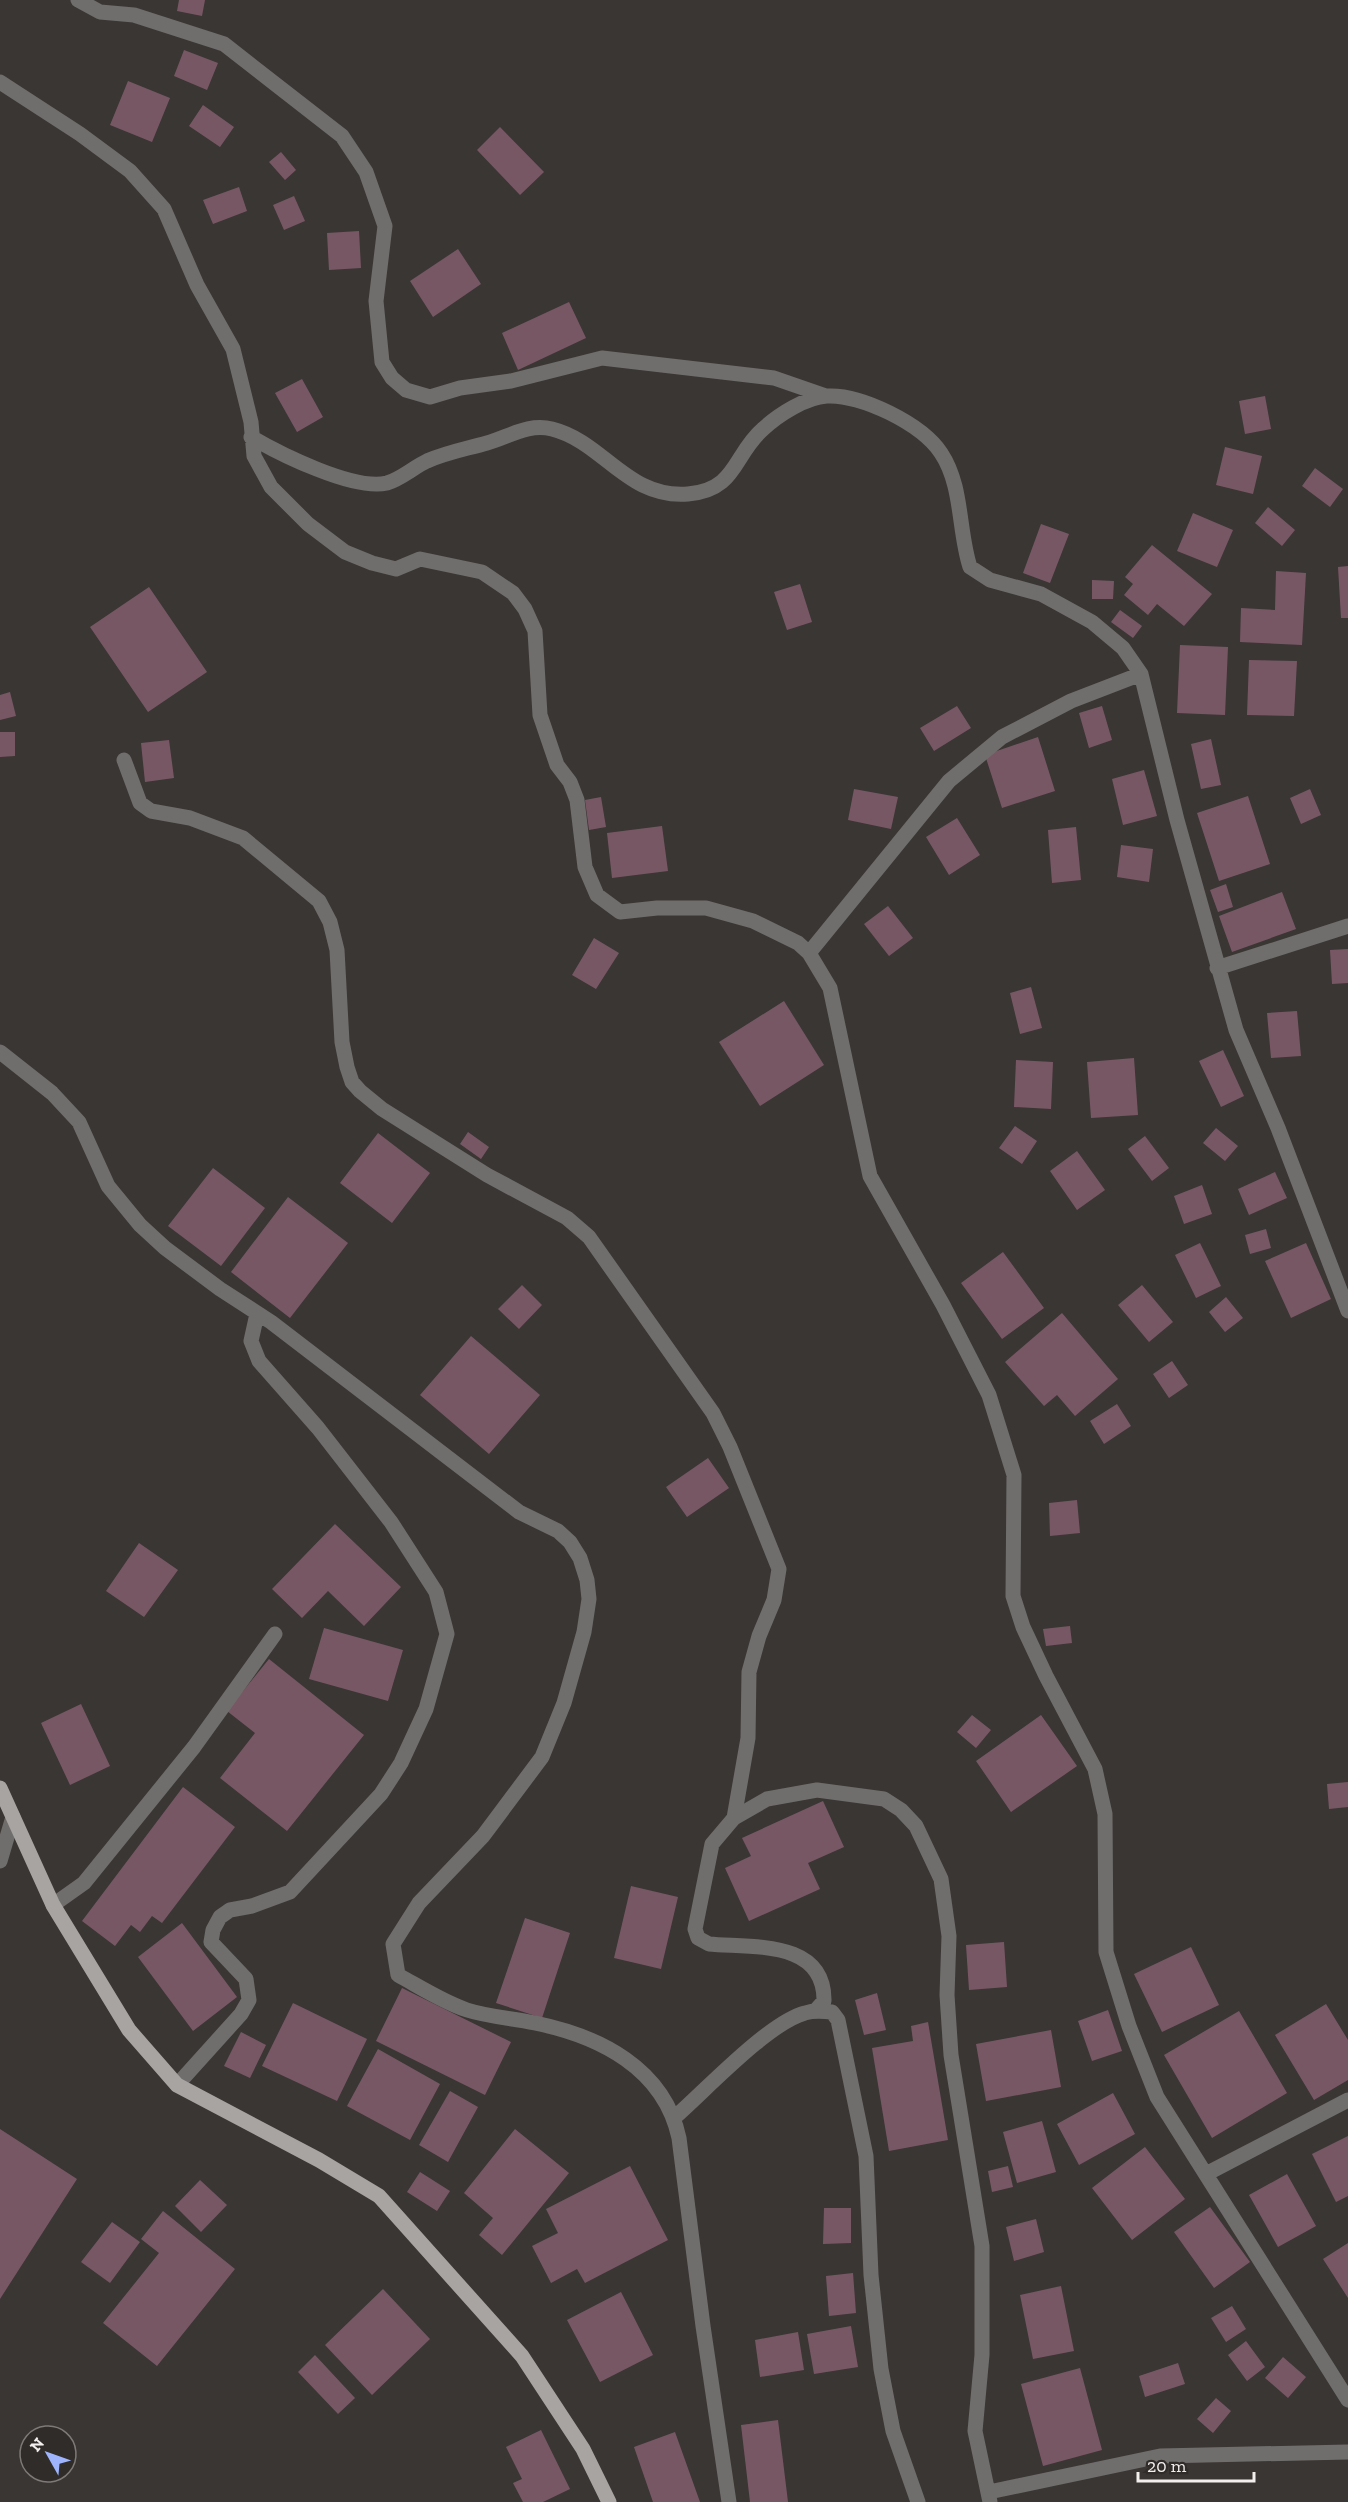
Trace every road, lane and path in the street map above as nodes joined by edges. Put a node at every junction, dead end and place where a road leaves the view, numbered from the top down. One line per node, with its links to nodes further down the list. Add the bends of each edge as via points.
1 (78, 0): 3 (street, via 100,12 134,15 224,44 342,136 366,172 385,226 376,301 382,362 406,390 430,397 602,357 774,378)
2 (0, 82): 4 (street, via 130,171 164,209 197,285 233,349 251,422)
3 (826, 396): 4 (street, via 807,401 762,429 732,474 716,488 688,494 661,492 638,484 577,440 552,429 525,428 461,448 386,483 356,482 307,465); 5 (street, via 892,413 912,427 940,452 953,479 970,567 990,580 1041,594 1092,622 1123,648)
4 (251, 437): 8 (street, via 254,456 271,487 308,524 345,552 396,569 420,559 474,569 513,593 535,631 540,715 557,765 577,800 585,867 597,895 607,905 620,912 706,908 753,921 798,943)
5 (1141, 674): 8 (street, via 1071,701 1002,737 949,781); 9 (street)
6 (124, 760): 16 (street, via 140,803 151,811 190,818 243,838 319,902 330,922 337,950 342,1042 352,1082 382,1109 487,1175 567,1218 589,1238 712,1413 730,1447 779,1569 774,1600 750,1672 747,1738)
7 (1348, 926): 9 (street)
8 (809, 953): 23 (street, via 830,988 870,1176 989,1395 1014,1475 1013,1596 1046,1676 1095,1769 1102,1803 1106,1952 1157,2097)
9 (1217, 968): 11 (street, via 1236,1030)
10 (0, 1052): 12 (street, via 52,1093 80,1122 108,1186 140,1225 165,1248)
11 (1348, 1311)
12 (257, 1314): 20 (street, via 251,1341 259,1361 318,1428 391,1522 436,1592 447,1634 426,1709 401,1763 381,1794 290,1892 230,1910 216,1924 211,1942 246,1979 249,2000); 22 (street, via 519,1512 558,1531 580,1558 587,1580 589,1599 584,1632 564,1702 542,1757 483,1836 419,1903 393,1944 398,1974 468,2010 537,2024 610,2048 641,2069 663,2093)
13 (275, 1634): 18 (street, via 194,1747 98,1865 70,1895)
14 (0, 1788): 15 (main road)
15 (13, 1817): 17 (street); 18 (main road)
16 (734, 1818): 19 (street, via 712,1844 695,1929 698,1938 709,1944 784,1949 805,1961 825,1988 824,2001); 26 (street, via 767,1799 817,1790 884,1799 916,1826 941,1879 948,1936 951,2055 982,2246 982,2355 975,2431)
17 (0, 1861)
18 (53, 1905): 20 (main road, via 129,2030)
19 (816, 2010): 22 (street, via 788,2020 751,2048); 29 (street, via 832,2012 838,2020 850,2074 867,2156 871,2275 881,2369 893,2431)
20 (177, 2085): 27 (main road, via 379,2196 522,2356 583,2449)
21 (1348, 2100): 23 (street)
22 (675, 2117): 28 (street)
23 (1206, 2174): 24 (street)
24 (1348, 2400)
25 (1348, 2452): 26 (street, via 1160,2456)
26 (990, 2497)
27 (609, 2502)
28 (729, 2502)
29 (918, 2502)

